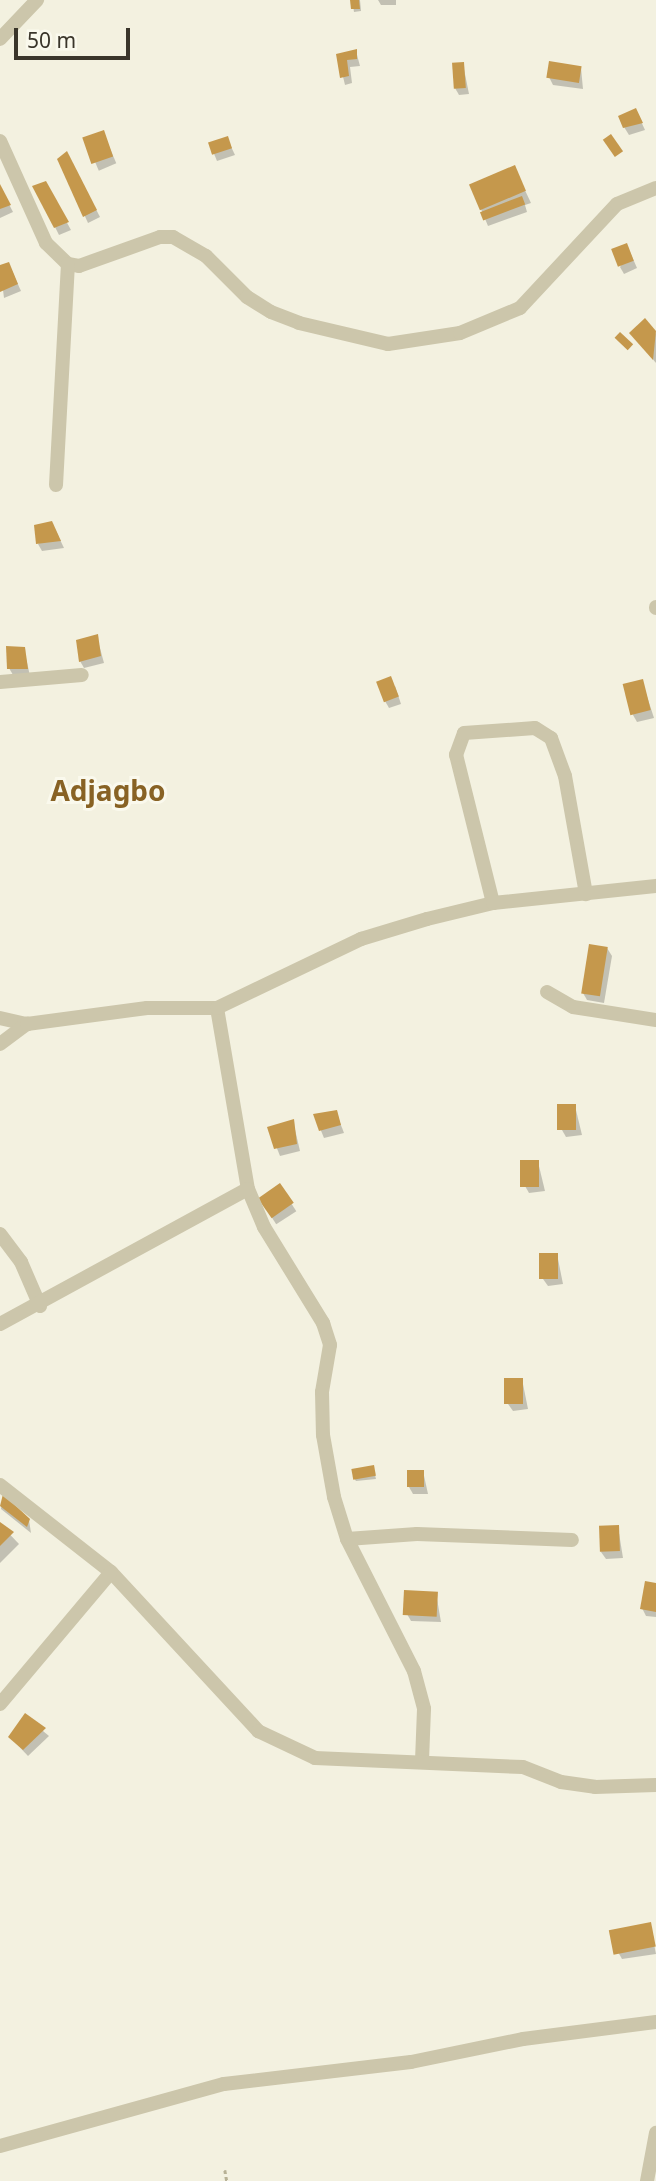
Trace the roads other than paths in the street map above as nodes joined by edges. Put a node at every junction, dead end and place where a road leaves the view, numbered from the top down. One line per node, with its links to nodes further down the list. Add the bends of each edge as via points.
1 (37, 0): 2 (street)
2 (0, 39)
3 (0, 141): 5 (street, via 46,243)
4 (656, 188): 5 (street, via 617,204 520,308 460,333 407,344 371,342 271,312 247,297 206,256 173,237 160,237 79,266)
5 (68, 264): 6 (street)
6 (56, 485)
7 (82, 675): 8 (street)
8 (0, 682)
9 (656, 886): 10 (street)
10 (586, 894): 11 (street); 11 (street, via 565,776 551,738 535,728 464,733 456,755)
11 (494, 903): 13 (street, via 361,939)
12 (547, 992): 15 (street, via 573,1007)
13 (218, 1008): 16 (street, via 147,1009); 18 (street)
14 (0, 1018): 16 (street)
15 (656, 1020)
16 (27, 1024): 17 (street)
17 (0, 1044)
18 (248, 1189): 20 (street); 23 (street, via 264,1227 323,1323 330,1345 323,1435)
19 (0, 1234): 20 (street, via 21,1262)
20 (40, 1306): 21 (street)
21 (0, 1324)
22 (0, 1485): 25 (street)
23 (347, 1539): 24 (street, via 416,1534); 27 (street, via 414,1671 424,1709)
24 (572, 1540)
25 (111, 1572): 26 (street); 27 (street, via 258,1731 315,1758)
26 (0, 1704)
27 (422, 1760): 28 (street, via 523,1767 561,1782 595,1787)
28 (656, 1785)
29 (656, 2022): 31 (street, via 500,2043 411,2062 224,2084)
30 (656, 2133): 32 (street)
31 (0, 2146)
32 (647, 2181)

